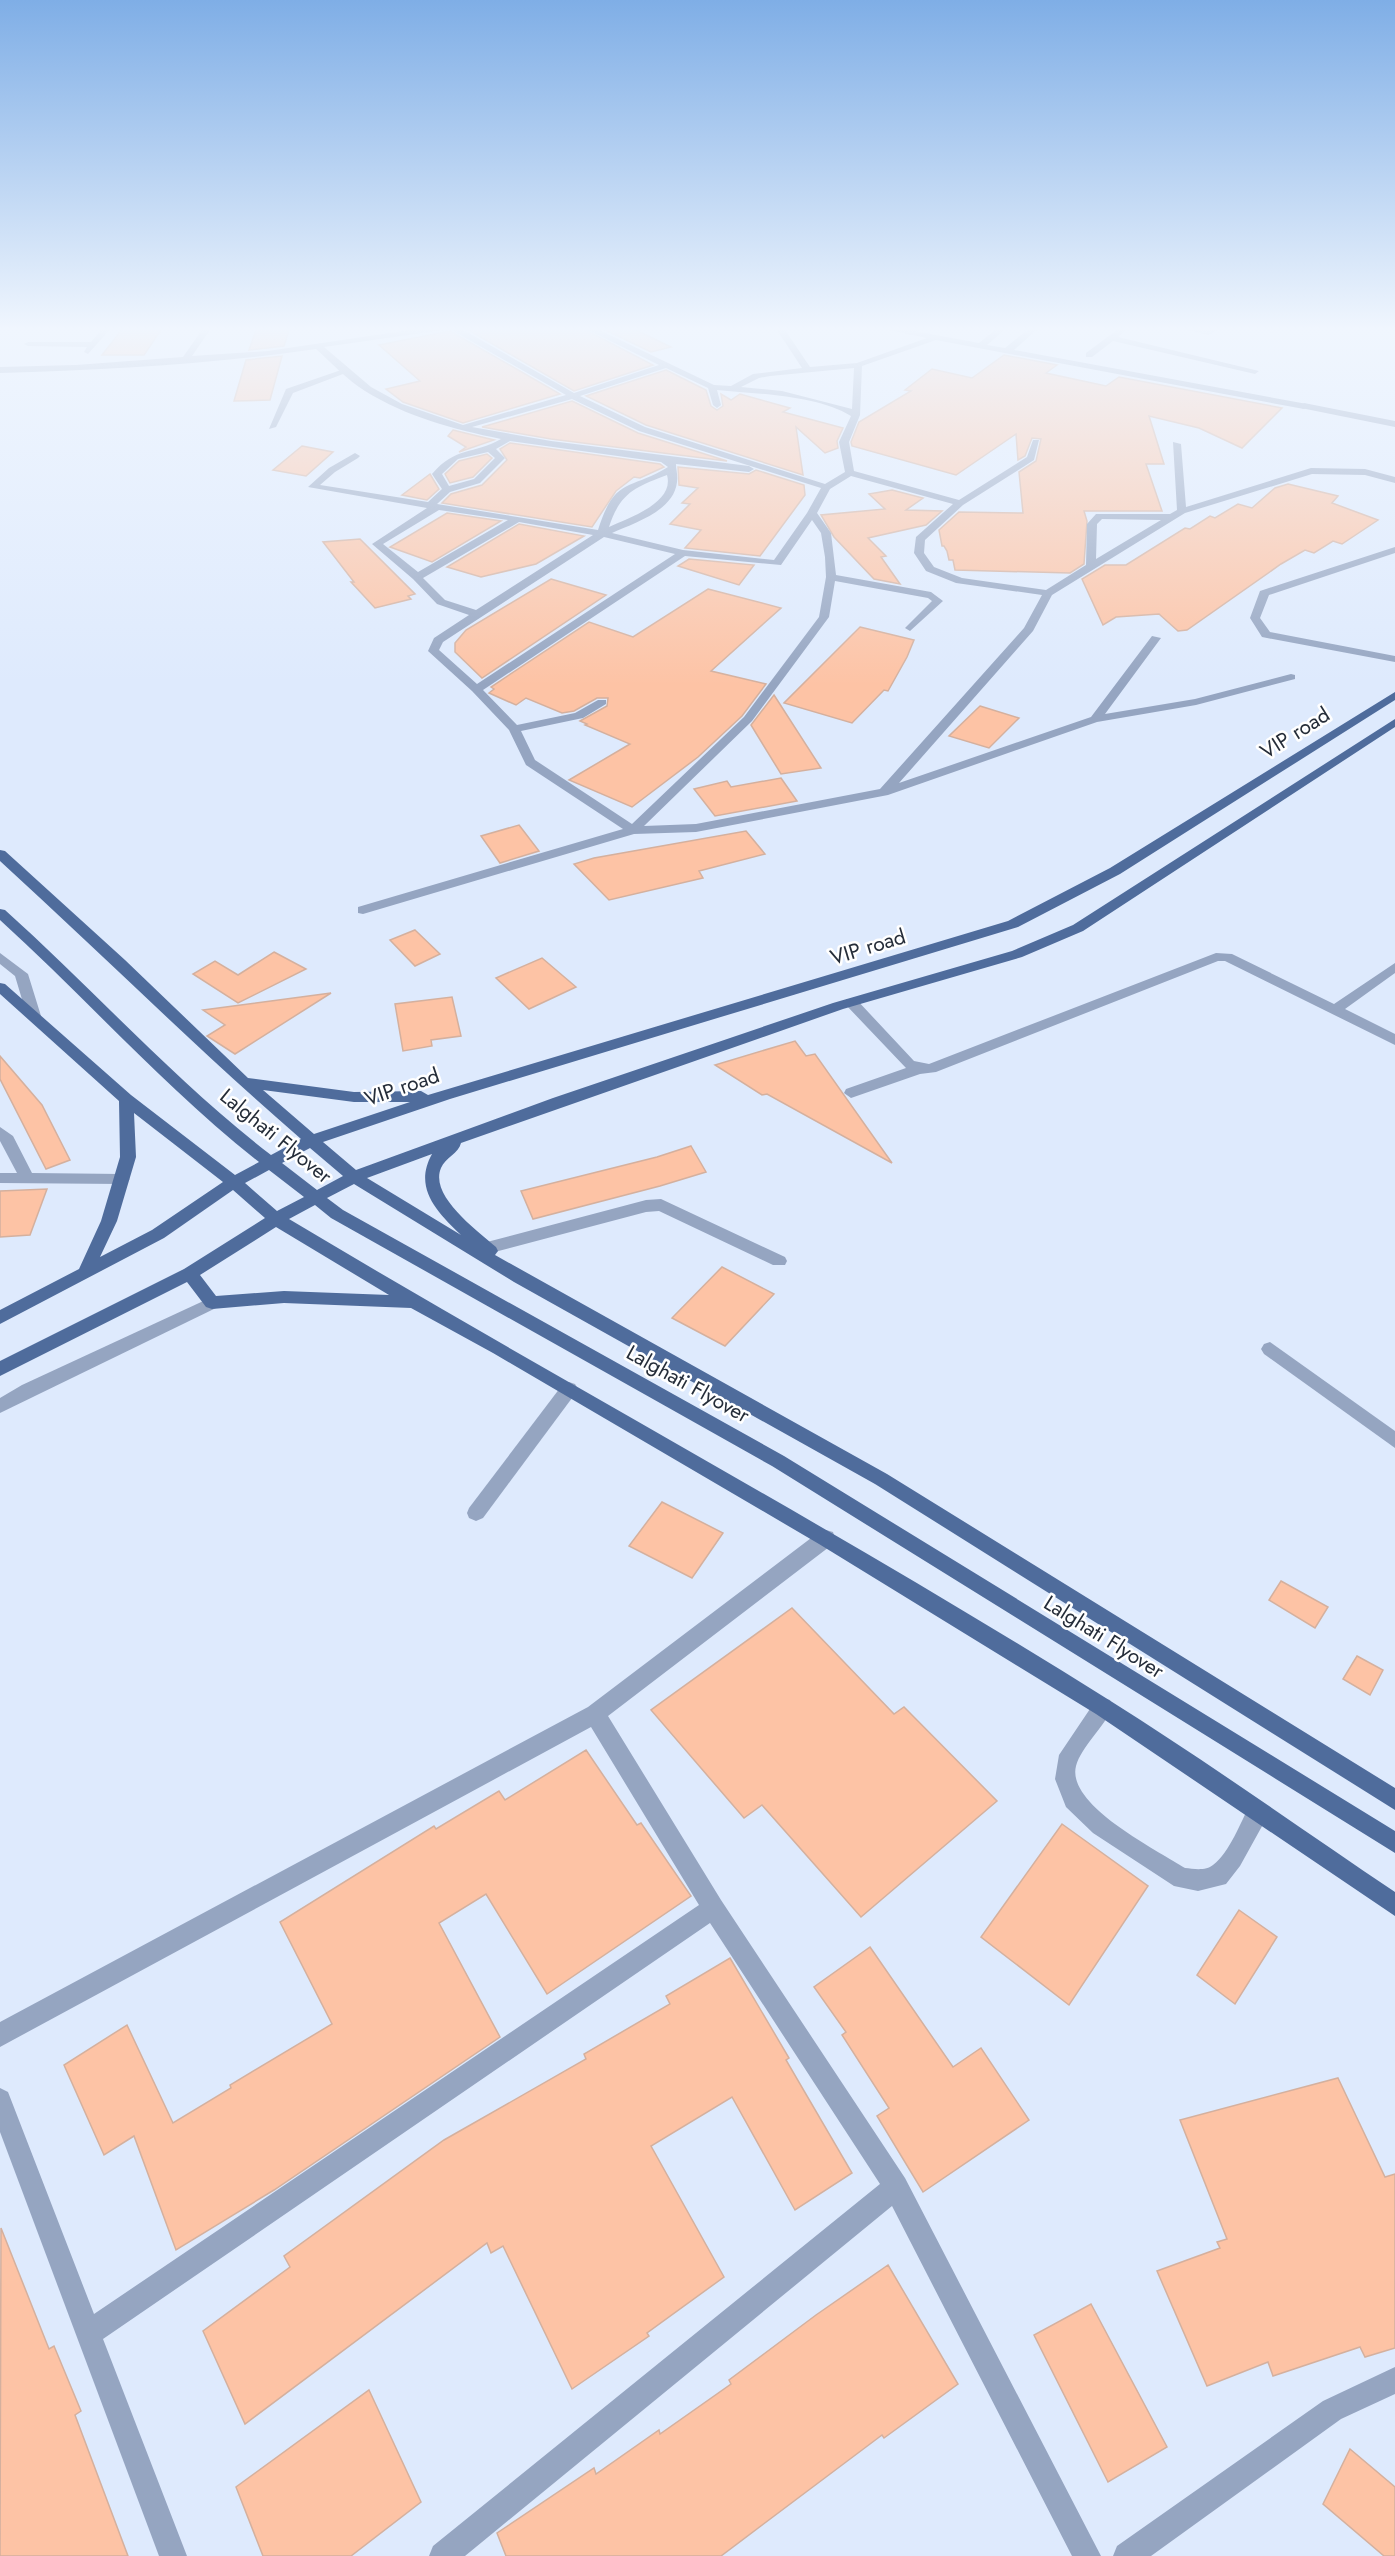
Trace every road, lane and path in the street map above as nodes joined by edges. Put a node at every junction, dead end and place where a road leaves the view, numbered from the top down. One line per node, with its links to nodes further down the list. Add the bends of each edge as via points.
1 (495, 446): 7 (street)
2 (572, 446): 9 (street)
3 (699, 446): 11 (street)
4 (845, 446): 12 (street)
5 (1034, 446): 16 (street, via 1030,458)
6 (1176, 446): 18 (street)
7 (490, 449): 15 (street, via 500,458 477,481); 15 (street, via 455,457 437,474)
8 (355, 456): 17 (street, via 313,487)
9 (664, 460): 10 (street, via 674,466); 11 (street)
10 (670, 470): 22 (street, via 626,487 610,507); 22 (street, via 673,480 667,498 641,516)
11 (783, 472): 14 (street)
12 (850, 473): 14 (street); 16 (street)
13 (1395, 480): 18 (street, via 1365,472 1311,471)
14 (826, 487): 19 (street)
15 (447, 489): 17 (street)
16 (960, 503): 28 (street, via 920,538 919,553 930,569 960,581)
17 (432, 507): 21 (street); 26 (street, via 377,544)
18 (1182, 511): 20 (street)
19 (812, 513): 24 (street, via 777,563); 27 (street, via 826,533)
20 (1172, 518): 25 (street); 25 (street, via 1100,516 1092,524)
21 (518, 519): 22 (street); 26 (street)
22 (602, 534): 24 (street); 29 (street)
23 (1395, 550): 32 (street, via 1264,593 1255,618 1266,635)
24 (682, 553): 34 (street)
25 (1091, 567): 28 (street)
26 (417, 577): 29 (street, via 441,602)
27 (831, 578): 30 (street, via 931,595 938,601); 41 (street, via 824,617 748,719)
28 (1048, 593): 40 (street, via 1029,629)
29 (477, 614): 34 (street, via 438,640 433,651)
30 (910, 628)
31 (1156, 638): 37 (street)
32 (1395, 659)
33 (1291, 677): 37 (street, via 1196,702)
34 (476, 689): 39 (street)
35 (1395, 695): 55 (main road, VIP road, via 1115,871 1013,924)
36 (602, 702): 39 (street, via 579,716)
37 (1095, 719): 40 (street)
38 (1395, 722): 48 (main road, via 1078,928 1017,954)
39 (514, 729): 41 (street, via 530,762)
40 (884, 792): 41 (street, via 696,828)
41 (633, 830): 43 (street)
42 (0, 854): 53 (main road)
43 (363, 910)
44 (0, 913): 85 (main road, Lalghati Flyover, via 227,1129 337,1214 778,1461)
45 (0, 957): 50 (street, via 21,974)
46 (1395, 967): 49 (street)
47 (0, 987): 50 (main road)
48 (851, 1002): 52 (street, via 909,1064); 57 (main road)
49 (1336, 1009): 51 (street); 52 (street, via 1237,960 1216,957 931,1069)
50 (34, 1016): 56 (main road)
51 (1394, 1039)
52 (919, 1069): 54 (street)
53 (244, 1082): 55 (main road, via 320,1096 372,1100); 59 (main road)
54 (851, 1093)
55 (445, 1095): 59 (main road, VIP road)
56 (126, 1099): 63 (main road, via 128,1157); 64 (main road)
57 (558, 1102): 60 (main road); 66 (main road, via 452,1146 432,1171 431,1185 436,1198)
58 (0, 1132): 62 (street)
59 (310, 1141): 60 (main road); 64 (main road, VIP road)
60 (354, 1176): 65 (main road); 70 (main road)
61 (0, 1178): 62 (street)
62 (27, 1178): 63 (street)
63 (122, 1179): 68 (main road, via 109,1221)
64 (234, 1182): 65 (main road); 68 (main road, VIP road, via 158,1234)
65 (276, 1219): 69 (main road); 71 (main road)
66 (487, 1248): 67 (street, via 661,1205); 70 (main road)
67 (779, 1261)
68 (85, 1273): 73 (main road, VIP road)
69 (190, 1273): 72 (main road); 75 (main road)
70 (520, 1278): 83 (main road, via 881,1479)
71 (414, 1302): 72 (main road, via 284,1297); 76 (main road)
72 (212, 1304): 77 (street, via 101,1354)
73 (0, 1318)
74 (1270, 1349): 78 (street)
75 (0, 1369)
76 (569, 1389): 79 (street); 80 (main road)
77 (0, 1406)
78 (1395, 1441)
79 (476, 1513)
80 (826, 1539): 81 (main road); 82 (street)
81 (1104, 1707): 84 (main road); 84 (street, via 1066,1762 1065,1779 1073,1800 1101,1826 1182,1878 1198,1880 1218,1876)
82 (596, 1714): 87 (street); 88 (street)
83 (1395, 1800)
84 (1258, 1812): 86 (main road)
85 (1395, 1843)
86 (1395, 1905)
87 (713, 1908): 90 (street); 91 (street)
88 (0, 2035)
89 (0, 2100): 91 (street)
90 (896, 2187): 94 (street); 95 (street)
91 (89, 2333): 93 (street)
92 (1395, 2380): 96 (street, via 1332,2410)
93 (172, 2556)
94 (442, 2556)
95 (1087, 2556)
96 (1127, 2556)

